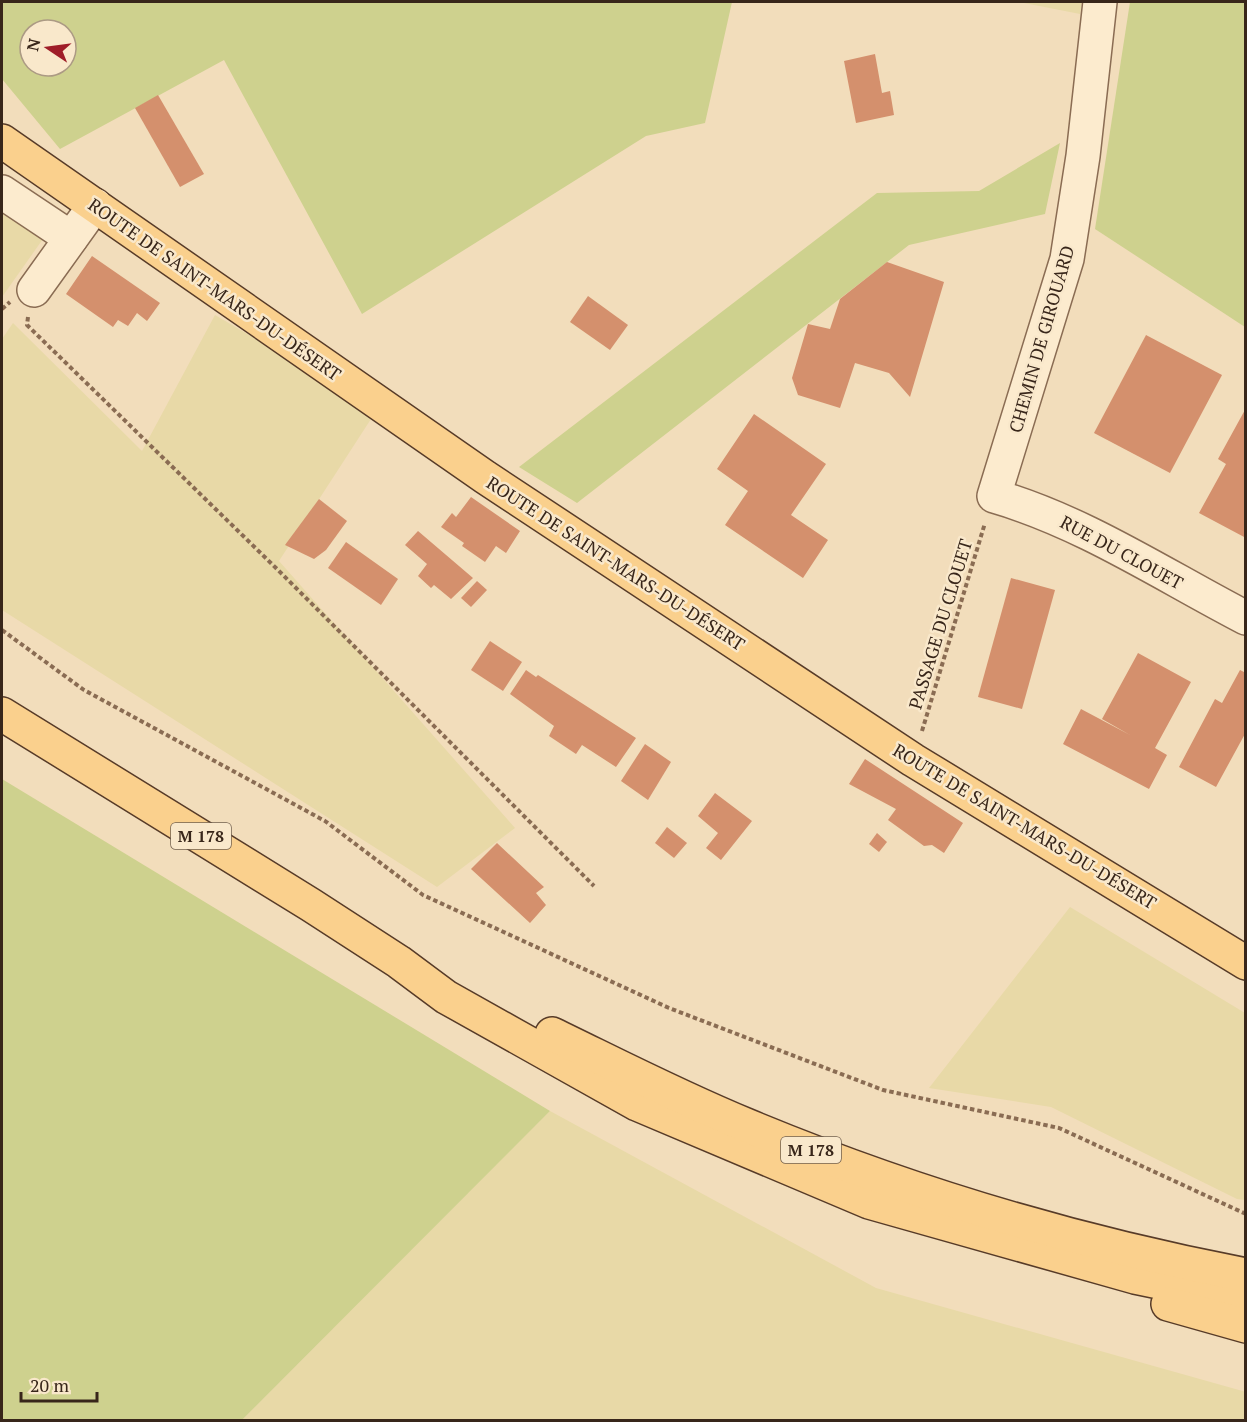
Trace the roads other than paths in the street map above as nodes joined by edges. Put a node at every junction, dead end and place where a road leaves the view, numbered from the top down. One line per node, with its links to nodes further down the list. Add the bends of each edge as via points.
1 (1100, 2): 7 (street, CHEMIN DE GIROUARD, via 1067,259)
2 (2, 141): 4 (main road, ROUTE DE SAINT-MARS-DU-DÉSERT)
3 (2, 192): 5 (street)
4 (95, 205): 5 (street); 11 (main road, ROUTE DE SAINT-MARS-DU-DÉSERT, via 485,477 913,760)
5 (71, 238): 6 (street)
6 (34, 290)
7 (994, 496): 8 (street, RUE DU CLOUET, via 1082,529)
8 (1245, 618)
9 (2, 714): 10 (main road, M 178)
10 (399, 962): 12 (main road, M 178, via 446,998 627,1099); 13 (main road, M 178, via 671,1092 881,1177 1062,1233)
11 (1245, 963)
12 (869, 1202): 14 (main road, via 1135,1277); 15 (main road, via 922,1231)
13 (1245, 1275)
14 (1245, 1300)
15 (1245, 1326)

